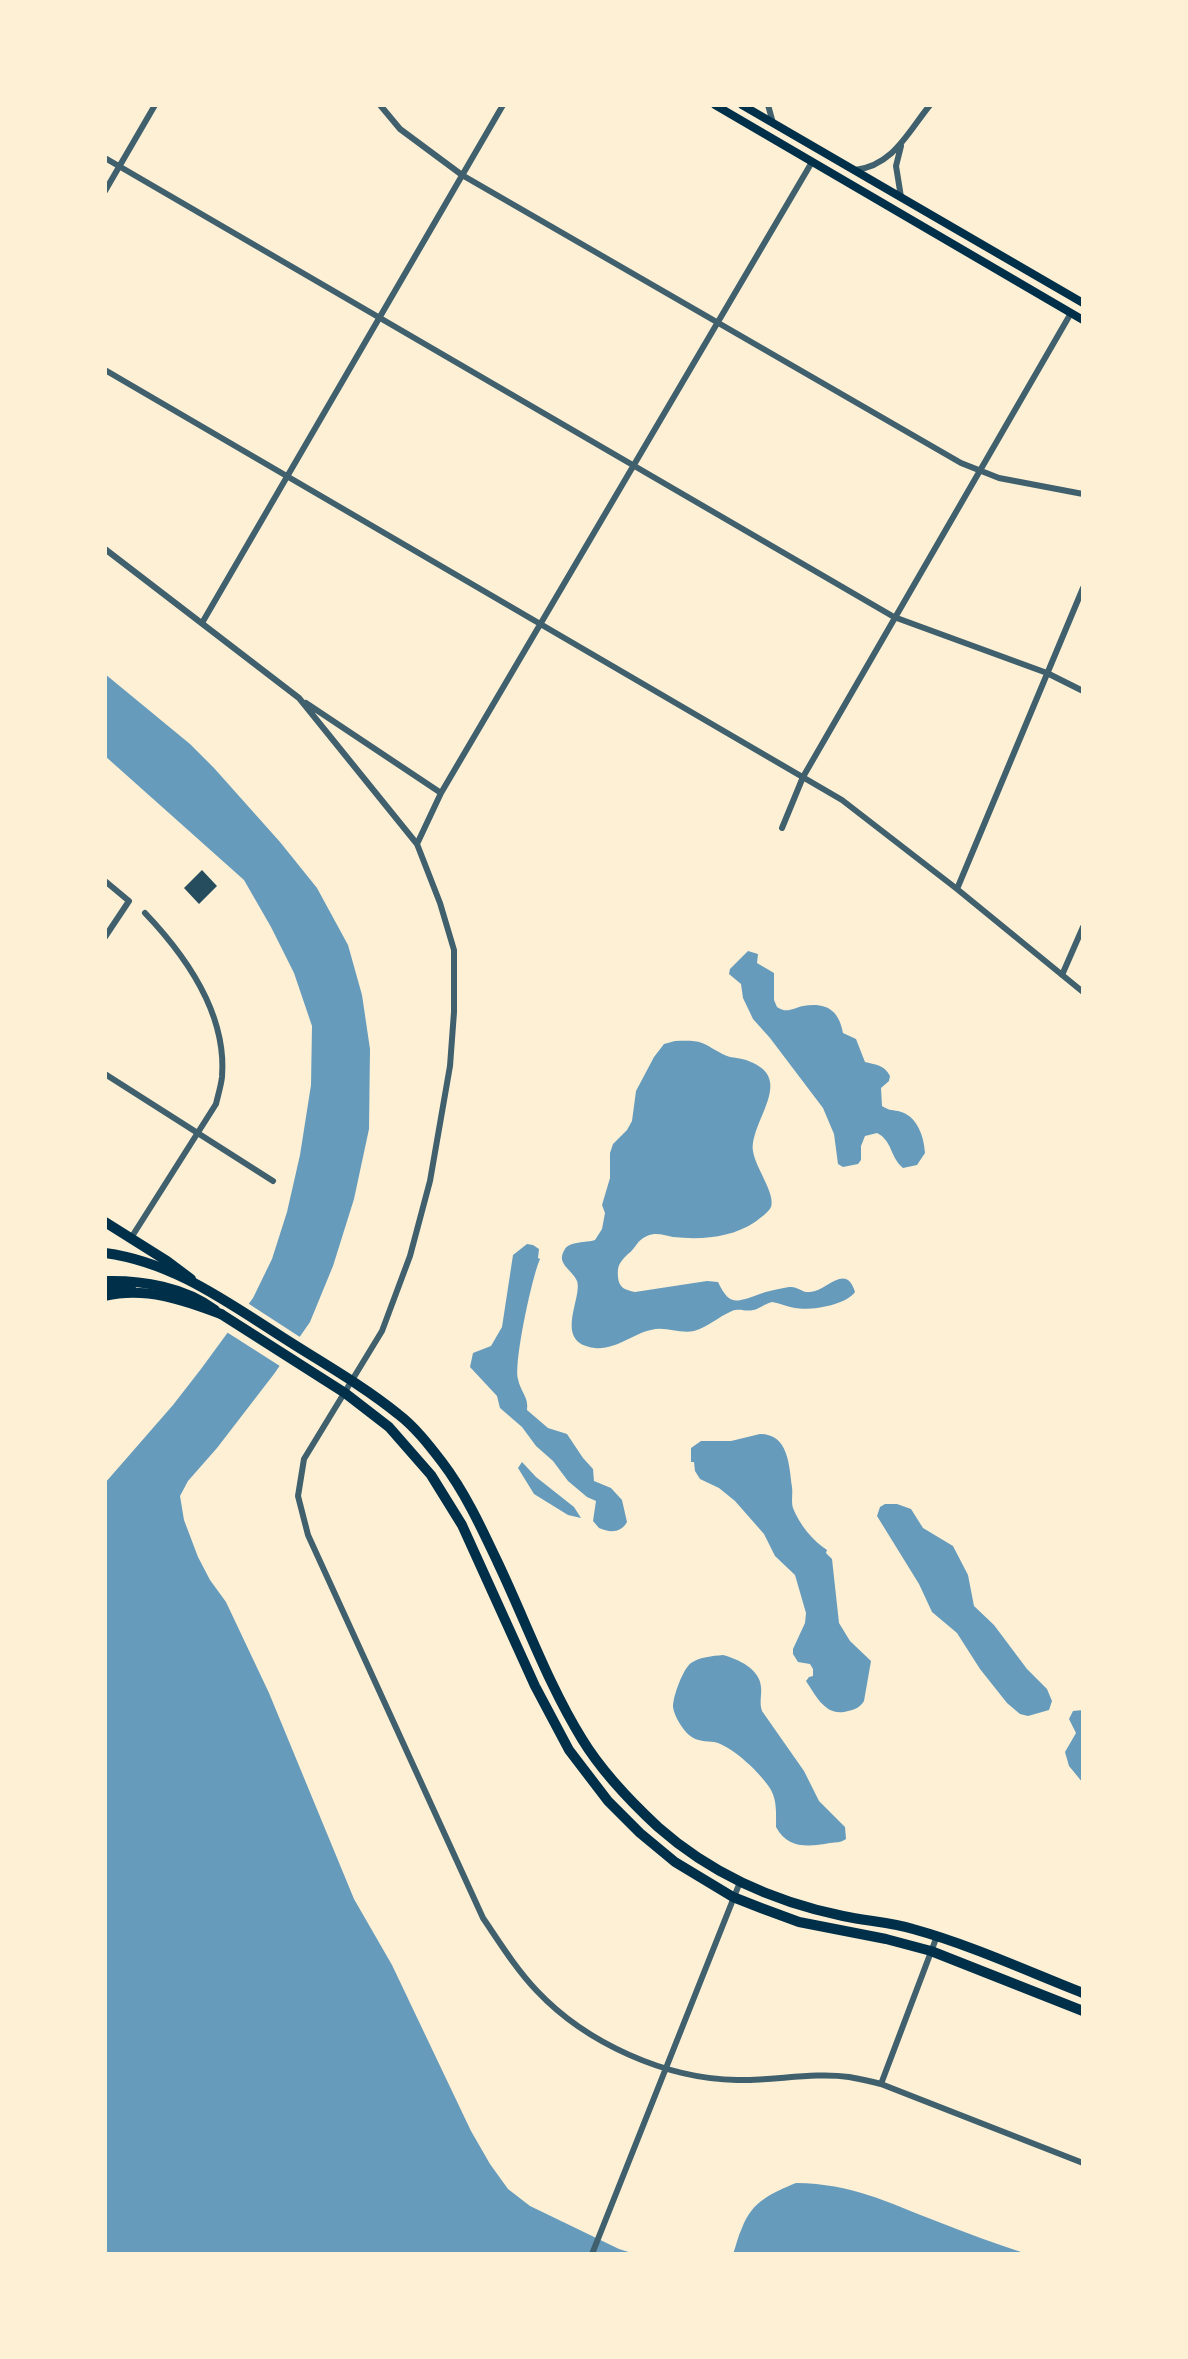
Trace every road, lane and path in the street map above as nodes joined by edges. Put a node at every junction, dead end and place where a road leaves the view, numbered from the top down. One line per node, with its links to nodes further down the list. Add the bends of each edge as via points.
1 (155, 105): 12 (street)
2 (380, 105): 14 (street, via 400,129)
3 (503, 105): 14 (street)
4 (715, 105): 11 (main road)
5 (742, 105): 8 (main road)
6 (768, 105): 8 (street)
7 (929, 105): 9 (street)
8 (773, 123): 13 (main road)
9 (901, 144): 13 (street, via 880,163); 16 (street, via 896,166)
10 (105, 158): 12 (street)
11 (812, 162): 18 (main road); 21 (street)
12 (119, 167): 15 (street); 19 (street)
13 (855, 170): 16 (main road)
14 (462, 175): 19 (street); 21 (street)
15 (105, 191)
16 (901, 197): 17 (main road)
17 (1083, 303)
18 (1071, 313): 20 (main road); 24 (street)
19 (379, 318): 23 (street); 25 (street)
20 (1083, 320)
21 (718, 322): 23 (street); 24 (street)
22 (105, 370): 25 (street)
23 (634, 466): 29 (street); 31 (street)
24 (980, 472): 26 (street); 29 (street)
25 (287, 475): 30 (street); 31 (street)
26 (1083, 494)
27 (105, 549): 30 (street)
28 (1083, 588): 32 (street)
29 (894, 617): 32 (street); 35 (street)
30 (202, 622): 34 (street)
31 (541, 625): 35 (street); 36 (street)
32 (1047, 673): 33 (street); 40 (street)
33 (1083, 691)
34 (299, 698): 36 (street); 38 (street)
35 (803, 777): 37 (street); 40 (street, via 842,800)
36 (441, 793): 38 (street)
37 (782, 828)
38 (417, 844): 58 (street, via 454,950 450,1066 430,1181 410,1256 382,1331)
39 (105, 881): 43 (street, via 129,901)
40 (957, 889): 44 (street)
41 (145, 913): 47 (street, via 168,937 196,979 221,1048 222,1078 216,1104)
42 (1083, 927): 44 (street)
43 (105, 937)
44 (1062, 975): 45 (street)
45 (1083, 992)
46 (105, 1074): 47 (street)
47 (198, 1134): 48 (street); 50 (street)
48 (273, 1181)
49 (105, 1222): 50 (main road)
50 (131, 1238): 53 (main road)
51 (105, 1253): 53 (main road, via 147,1262)
52 (105, 1281): 55 (main road, via 136,1281)
53 (197, 1284): 58 (main road)
54 (105, 1289): 55 (main road)
55 (166, 1289): 57 (main road, via 204,1302)
56 (105, 1296): 57 (highway, via 159,1295)
57 (221, 1314): 59 (main road)
58 (352, 1382): 59 (street); 60 (main road, via 399,1414 444,1465 478,1520 550,1680 602,1767 660,1828)
59 (345, 1393): 61 (main road, via 389,1427 431,1475 462,1525 535,1686 587,1774 640,1833 675,1862); 66 (street, via 304,1460 298,1496 308,1535 483,1918 512,1962 559,2012 598,2039)
60 (740, 1882): 61 (street); 62 (main road, via 803,1906)
61 (733, 1897): 63 (main road, via 799,1922); 66 (street)
62 (937, 1936): 63 (street); 64 (main road)
63 (931, 1951): 65 (main road); 67 (street)
64 (1083, 1993)
65 (1083, 2011)
66 (666, 2068): 67 (street, via 735,2080 848,2077); 69 (street)
67 (881, 2084): 68 (street)
68 (1083, 2163)
69 (592, 2254)

